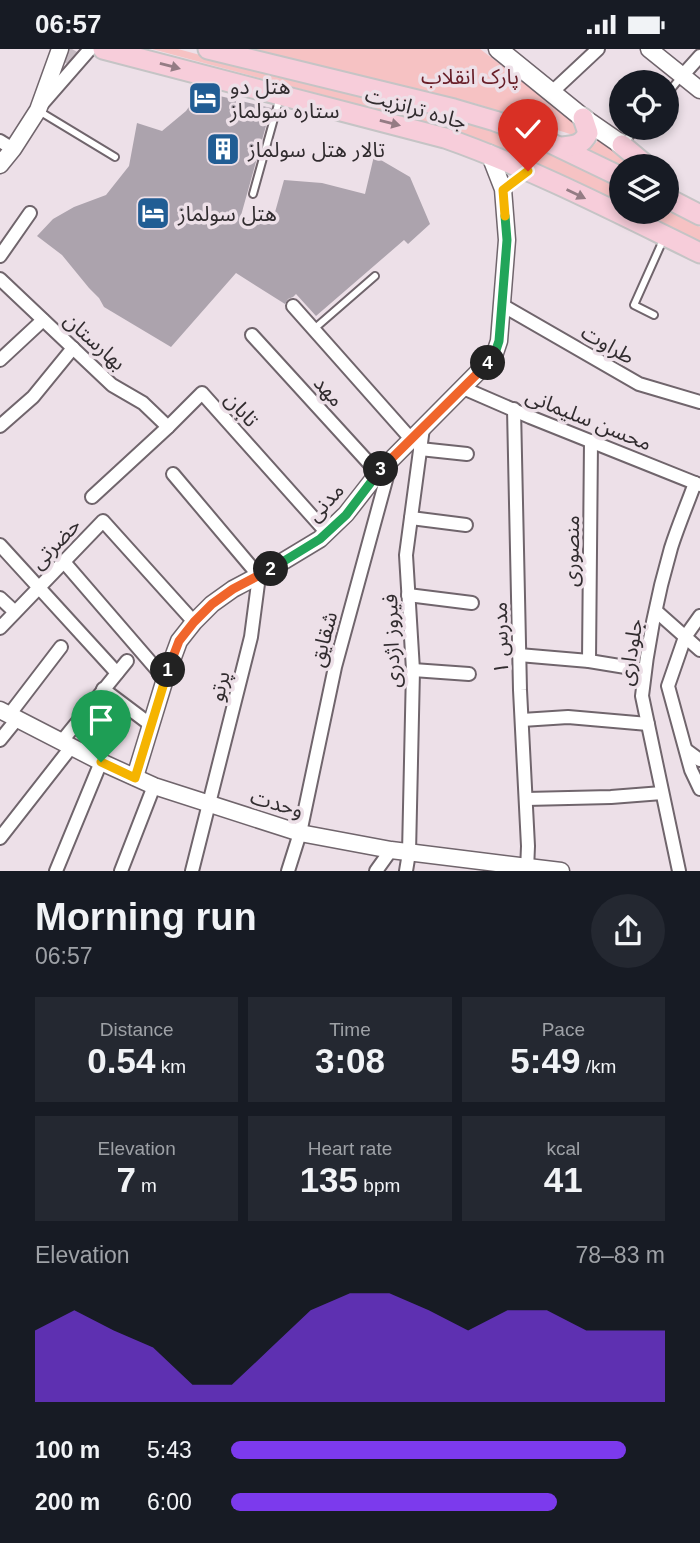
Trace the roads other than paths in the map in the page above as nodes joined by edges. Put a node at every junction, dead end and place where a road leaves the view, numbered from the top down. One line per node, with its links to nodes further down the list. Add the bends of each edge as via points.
1 (61, 49): 15 (street)
2 (90, 49): 15 (street)
3 (103, 49): 13 (main road, جاده ترانزیت, one-way to 13)
4 (208, 49): 14 (main road, جاده ترانزیت)
5 (498, 49): 12 (main road)
6 (597, 49): 12 (street)
7 (649, 49): 9 (street)
8 (700, 56): 9 (street)
9 (682, 76): 10 (lane); 11 (street)
10 (679, 80)
11 (700, 90)
12 (552, 92): 16 (main road)
13 (281, 95): 17 (main road, جاده ترانزیت, one-way to 17); 29 (lane)
14 (454, 109): 17 (main road); 21 (main road, جاده ترانزیت)
15 (38, 110): 19 (street); 24 (lane)
16 (583, 118): 20 (main road); 21 (main road, via 588,133 584,141)
17 (445, 138): 22 (main road, جاده ترانزیت)
18 (626, 140): 20 (lane)
19 (7, 145): 25 (street)
20 (622, 145): 23 (main road)
21 (560, 148): 27 (main road, جاده ترانزیت)
22 (489, 153): 26 (main road, جاده ترانزیت); 28 (street, مدنی)
23 (633, 154)
24 (115, 157)
25 (0, 165)
26 (528, 171): 28 (street); 33 (main road, جاده ترانزیت, one-way to 33)
27 (609, 171)
28 (503, 190): 38 (street, مدنی, via 507,240)
29 (253, 194)
30 (679, 203): 32 (main road)
31 (30, 213): 35 (street)
32 (700, 215)
33 (664, 237): 34 (main road, جاده ترانزیت); 40 (lane, via 634,305)
34 (697, 251)
35 (0, 256)
36 (375, 276): 42 (lane)
37 (0, 279): 41 (street, بهارستان)
38 (502, 305): 46 (street, مدنی, via 494,356); 47 (street, طراوت, via 639,384)
39 (293, 306): 42 (street)
40 (653, 314)
41 (43, 320): 44 (street, بهارستان); 45 (street)
42 (314, 329): 51 (street)
43 (252, 335): 55 (street, مهد)
44 (73, 348): 49 (street, via 33,397); 50 (street, بهارستان, via 112,385 143,403)
45 (0, 360)
46 (463, 387): 48 (street, محسن سلیمانی); 51 (street, مدنی)
47 (700, 403)
48 (514, 409): 52 (street, محسن سلیمانی); 77 (street, مدرس ۱)
49 (0, 426)
50 (168, 427): 58 (street, تابان); 61 (street, تابان, via 202,393)
51 (418, 439): 53 (street); 54 (street, مدنی); 59 (street, فیروز اژدری)
52 (592, 441): 57 (street, محسن سلیمانی); 79 (street, منصوری)
53 (467, 454)
54 (393, 458): 55 (street, مدنی); 101 (street, شقایق, via 335,667)
55 (378, 473): 61 (street, مدنی)
56 (173, 474): 64 (street)
57 (698, 484): 69 (street, جلوداری, via 671,547)
58 (92, 496)
59 (411, 518): 60 (street); 66 (street, فیروز اژدری, via 406,555)
60 (466, 525)
61 (327, 533): 64 (street, مدنی)
62 (0, 545): 65 (street)
63 (64, 562): 65 (street, حضرتی); 72 (street, حضرتی, via 103,521); 84 (street)
64 (259, 576): 72 (street, مدنی, via 233,589); 100 (street, پرتو, via 251,637)
65 (38, 588): 70 (street, حضرتی); 82 (street)
66 (408, 595): 68 (street); 80 (street, فیروز اژدری)
67 (0, 598): 70 (street)
68 (472, 603)
69 (656, 611): 74 (street); 81 (street, جلوداری)
70 (15, 612): 73 (street, حضرتی)
71 (700, 616): 74 (street)
72 (194, 622): 84 (street, مدنی, via 179,641)
73 (0, 628)
74 (685, 637): 76 (street); 92 (street, via 668,686)
75 (61, 647): 86 (street)
76 (700, 650)
77 (519, 655): 79 (street); 87 (street, مدرس ۱)
78 (127, 661): 82 (street)
79 (589, 661): 81 (street)
80 (413, 670): 83 (street); 104 (street, فیروز اژدری)
81 (644, 670): 88 (street, جلوداری, via 642,696)
82 (117, 673): 85 (street)
83 (469, 674)
84 (165, 679): 89 (street, مدنی)
85 (103, 689): 89 (street); 91 (street)
86 (9, 714): 90 (street); 91 (street, وحدت)
87 (522, 720): 88 (street, via 568,717); 99 (street, مدرس ۱)
88 (648, 724): 98 (street, جلوداری)
89 (151, 725): 95 (street, مدنی)
90 (0, 740)
91 (67, 744): 94 (street, وحدت); 102 (street)
92 (686, 750): 93 (street); 97 (street)
93 (700, 760)
94 (101, 762): 95 (street, وحدت); 106 (street)
95 (135, 778): 96 (street, وحدت)
96 (154, 786): 100 (street, وحدت); 107 (street)
97 (700, 789)
98 (662, 793): 99 (street); 113 (street, جلوداری)
99 (526, 799): 105 (street, مدرس ۱)
100 (208, 805): 101 (street, وحدت); 108 (street, پرتو)
101 (300, 833): 103 (street, وحدت); 109 (street, شقایق)
102 (0, 838)
103 (391, 850): 104 (street, وحدت); 110 (street)
104 (409, 853): 105 (street, وحدت); 111 (street, فیروز اژدری)
105 (527, 869): 112 (street, وحدت)
106 (56, 871)
107 (121, 871)
108 (192, 871)
109 (288, 871)
110 (376, 871)
111 (406, 871)
112 (561, 871)
113 (679, 871)

